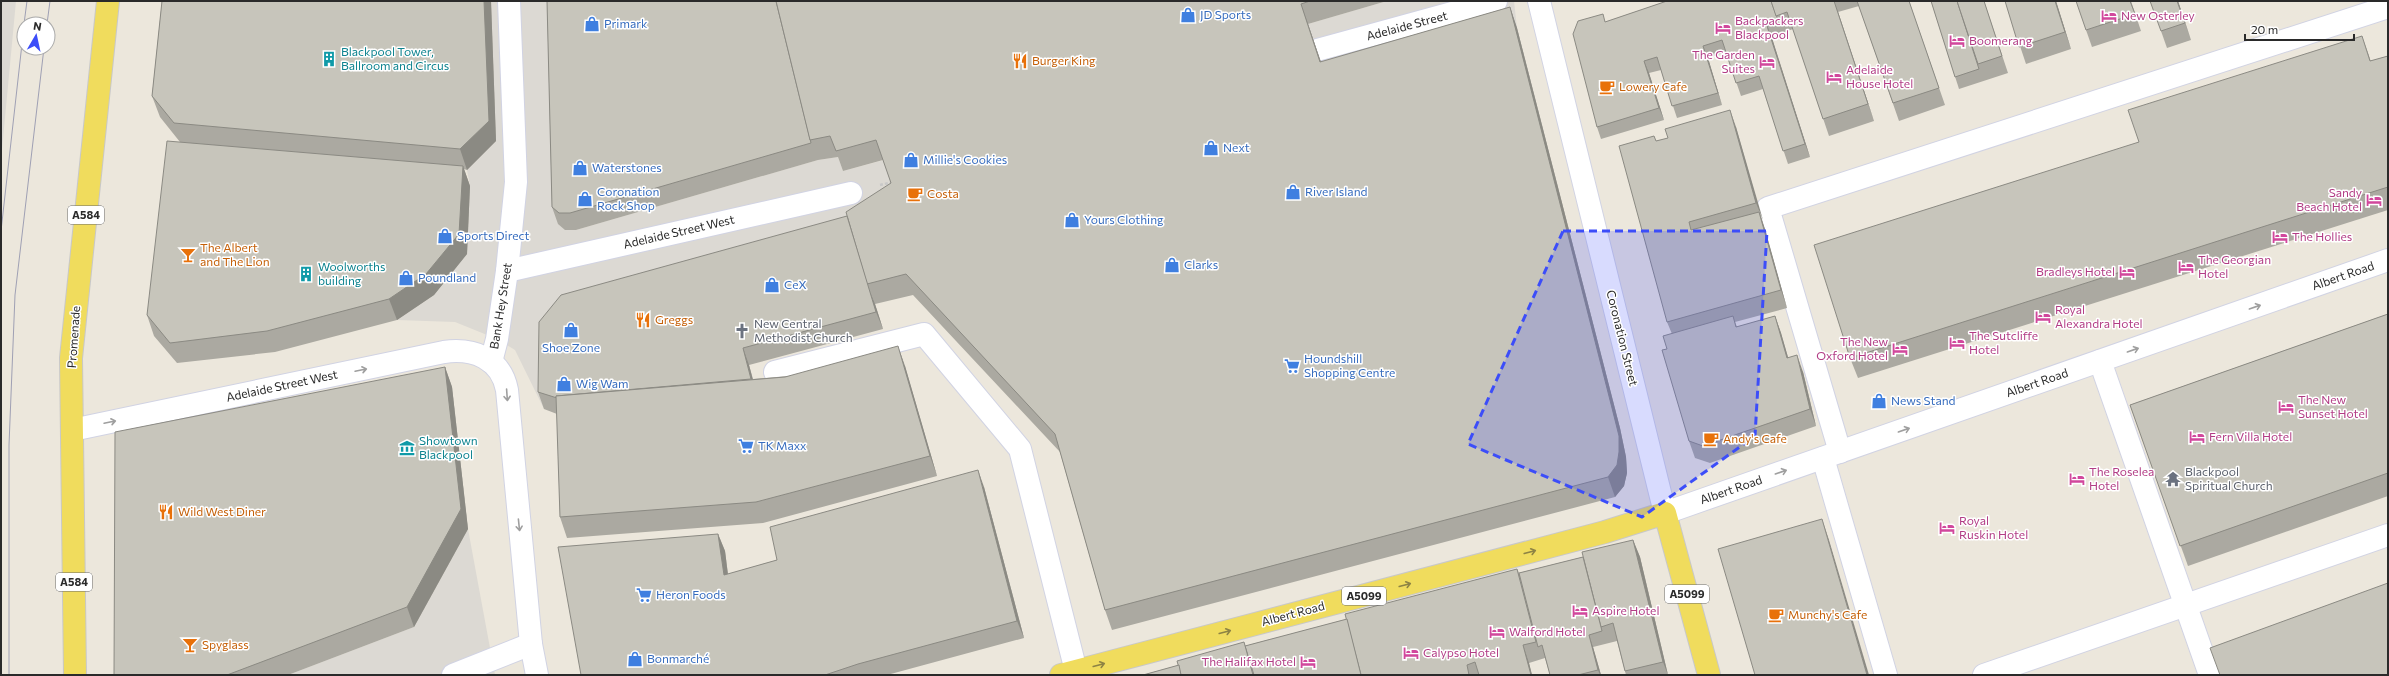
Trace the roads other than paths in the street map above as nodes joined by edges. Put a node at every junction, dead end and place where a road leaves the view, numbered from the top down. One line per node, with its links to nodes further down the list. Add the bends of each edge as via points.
1 (108, 1): 13 (main road, Promenade / A584, via 71,358)
2 (509, 1): 9 (street, Bank Hey Street, via 516,182)
3 (1496, 1): 6 (street, Adelaide Street)
4 (1539, 1): 15 (street, Coronation Street)
5 (2388, 7): 14 (street, via 1768,208)
6 (1317, 50)
7 (851, 193): 9 (street, Adelaide Street West)
8 (2388, 260): 10 (street, Albert Road, one-way to 8)
9 (507, 272): 11 (street, Bank Hey Street)
10 (2100, 361): 14 (street, Albert Road, one-way to 10); 17 (street)
11 (491, 362): 13 (street, Adelaide Street West, one-way to 11, via 444,352 464,352 484,357); 18 (street, Bank Hey Street, one-way to 18, via 503,373 507,390)
12 (775, 372): 19 (street, via 924,334 1020,449)
13 (72, 430): 20 (main road, Promenade / A584)
14 (1832, 455): 15 (street, Albert Road, one-way to 14); 24 (street)
15 (1665, 512): 19 (main road, Albert Road / A5099, one-way to 15, via 1605,532); 23 (main road, Coronation Street / A5099)
16 (2388, 535): 17 (street)
17 (2187, 605): 25 (street); 26 (street)
18 (531, 644): 21 (street); 22 (street, Bank Hey Street)
19 (1069, 673)
20 (75, 675)
21 (453, 675)
22 (537, 675)
23 (1707, 675)
24 (1886, 675)
25 (1984, 675)
26 (2210, 675)

